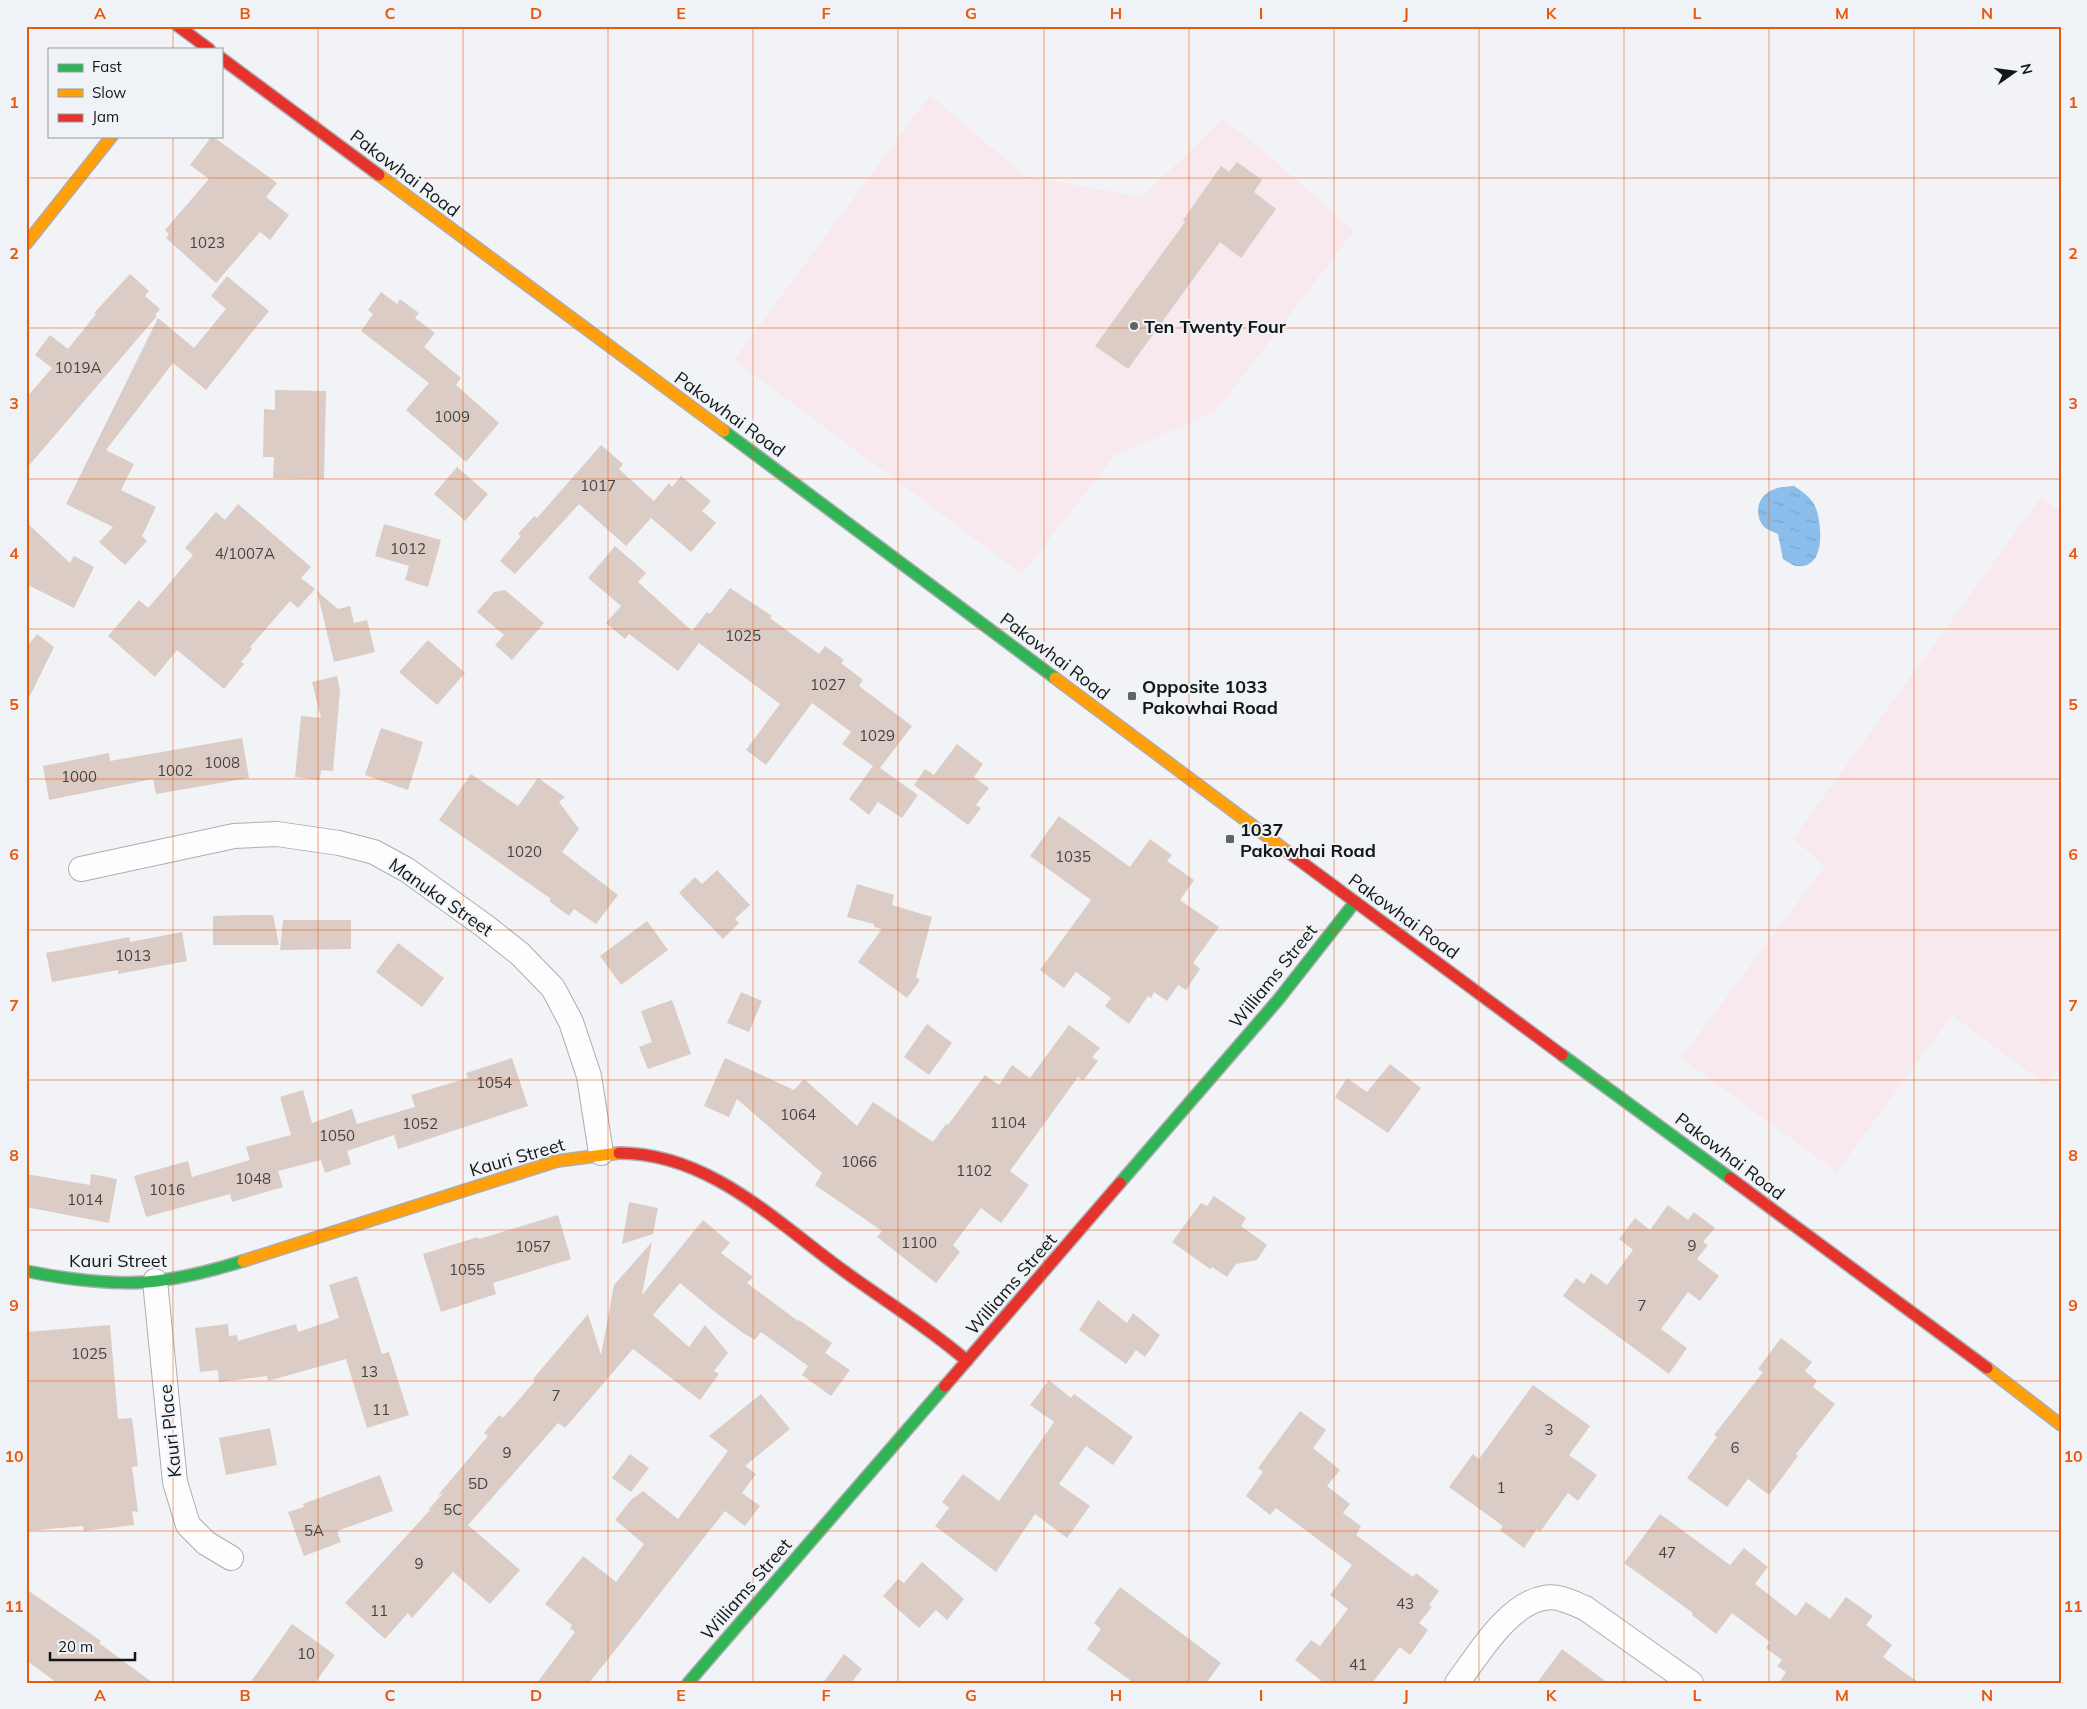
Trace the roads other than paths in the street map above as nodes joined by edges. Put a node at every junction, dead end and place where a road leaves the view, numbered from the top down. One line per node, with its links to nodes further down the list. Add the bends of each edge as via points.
1 (178, 26): 2 (main road)
2 (193, 44): 3 (main road)
3 (206, 48)
4 (222, 59): 8 (main road, Pakowhai Road)
5 (110, 138): 6 (main road)
6 (26, 244)
7 (81, 869): 9 (street, Manuka Street, via 234,836 277,834 374,852 407,870 520,954 553,988 571,1022 589,1076)
8 (1355, 902): 12 (main road, Williams Street, via 1278,1000); 13 (main road, Pakowhai Road)
9 (601, 1153): 11 (main road, Kauri Street, via 558,1161 210,1272); 12 (main road, Kauri Street, via 646,1154 676,1160 708,1175 748,1199 947,1343)
10 (26, 1271): 11 (main road, Kauri Street, via 103,1281)
11 (155, 1281): 14 (street, Kauri Place, via 175,1482 188,1525 206,1543)
12 (967, 1361): 15 (main road, Williams Street)
13 (2061, 1425)
14 (231, 1558)
15 (688, 1683)
16 (1458, 1683): 17 (street, via 1500,1626 1518,1608 1544,1598 1565,1600 1585,1608)
17 (1692, 1683)

